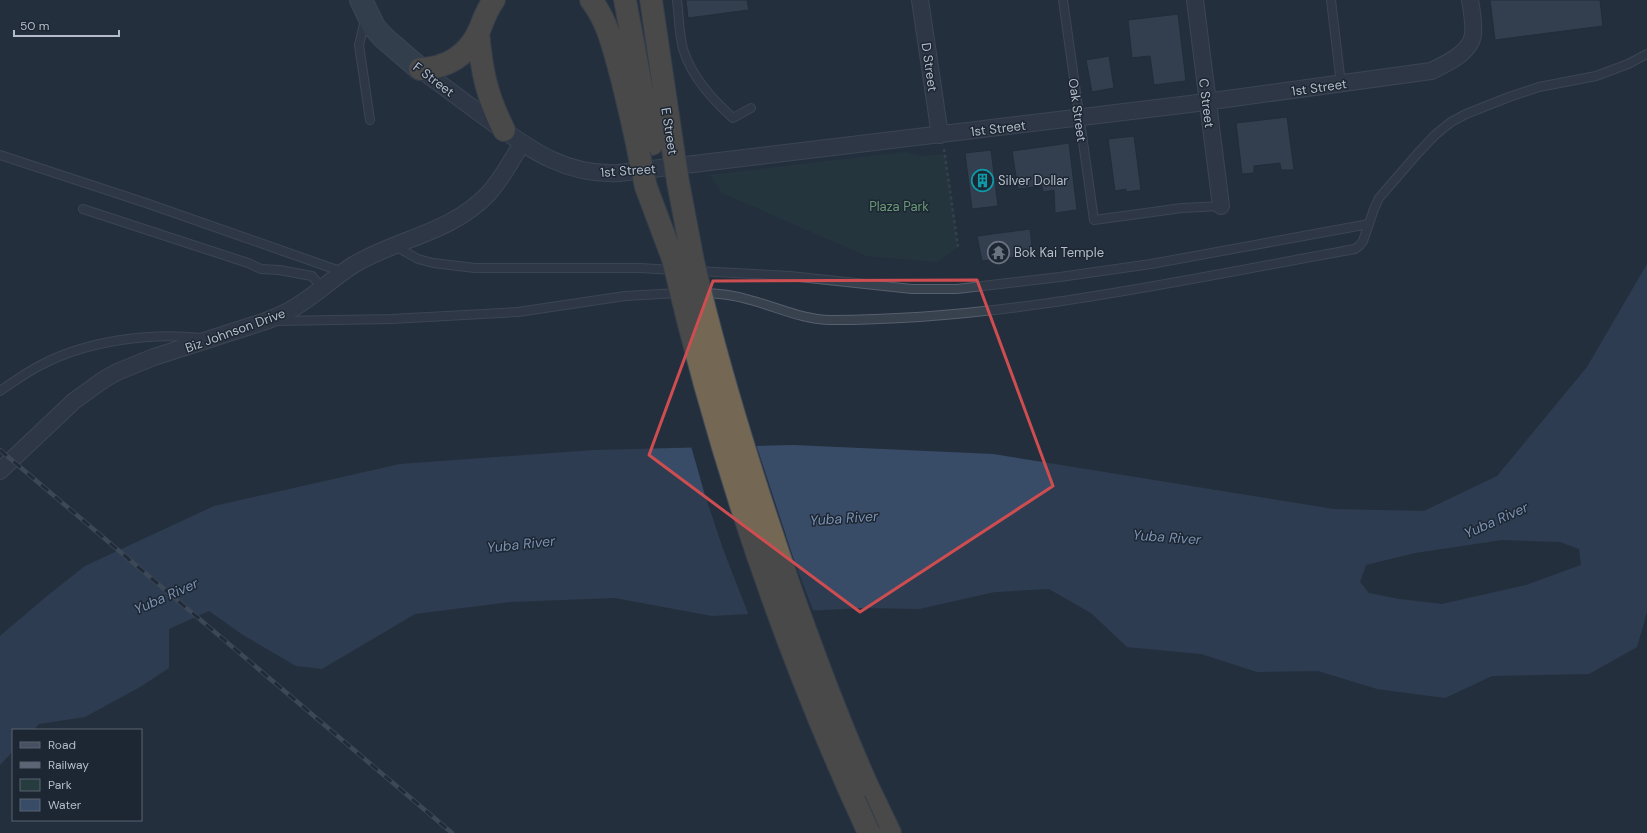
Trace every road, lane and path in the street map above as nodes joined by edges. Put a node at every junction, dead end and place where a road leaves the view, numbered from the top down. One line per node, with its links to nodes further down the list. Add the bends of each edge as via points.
1 (494, 0): 12 (highway)
2 (590, 0): 23 (highway, via 602,17 611,40 632,122)
3 (625, 0): 23 (highway, E Street)
4 (651, 0): 23 (highway, E Street)
5 (677, 0): 17 (lane, via 683,48 695,76 733,118)
6 (920, 0): 21 (street, D Street)
7 (1063, 0): 18 (lane, Oak Street)
8 (1195, 0): 16 (street, C Street)
9 (1331, 0): 15 (lane)
10 (1470, 0): 15 (street, 1st Street, via 1472,36 1469,44 1458,56 1431,71)
11 (364, 7): 14 (main road, F Street, via 374,27); 19 (lane, via 359,45)
12 (478, 32): 14 (highway, via 466,52 452,62 433,69); 20 (highway, via 488,95)
13 (1647, 54): 27 (lane, via 1596,76 1539,87 1509,97 1451,122 1435,135 1379,198)
14 (420, 69): 20 (street, F Street)
15 (1341, 84): 16 (street, 1st Street)
16 (1207, 102): 18 (street, 1st Street); 25 (street, C Street)
17 (752, 108)
18 (1079, 117): 21 (street, 1st Street); 25 (lane, Oak Street, via 1094,220 1182,208)
19 (370, 120)
20 (504, 130): 22 (street, F Street)
21 (940, 135): 22 (street, 1st Street, via 606,174 556,163); 29 (path)
22 (522, 144): 28 (street, Biz Johnson Drive, via 496,184 472,208 439,228)
23 (655, 151): 30 (highway, E Street, via 661,184)
24 (0, 155): 31 (lane)
25 (1220, 206)
26 (83, 209): 32 (lane, via 261,269 312,276)
27 (1369, 224): 28 (lane, via 1151,264 986,287 937,290 790,276 640,268 475,268 418,259); 33 (lane, via 1363,241 1355,249 1155,286 976,312 828,320 797,315 730,295 675,293 625,296 512,312 349,321)
28 (395, 246): 31 (street, Biz Johnson Drive)
29 (958, 247)
30 (683, 260): 37 (highway, bridge, via 689,328 759,558 814,709); 38 (highway, bridge, via 782,564 847,740)
31 (344, 272): 32 (street, Biz Johnson Drive)
32 (322, 288): 33 (street, Biz Johnson Drive, via 302,303)
33 (266, 321): 34 (street, Biz Johnson Drive)
34 (212, 339): 35 (lane, via 180,335 92,346 41,365); 36 (street, Biz Johnson Drive, via 154,357 103,380 74,401)
35 (0, 391)
36 (0, 471)
37 (868, 833)
38 (890, 833)

